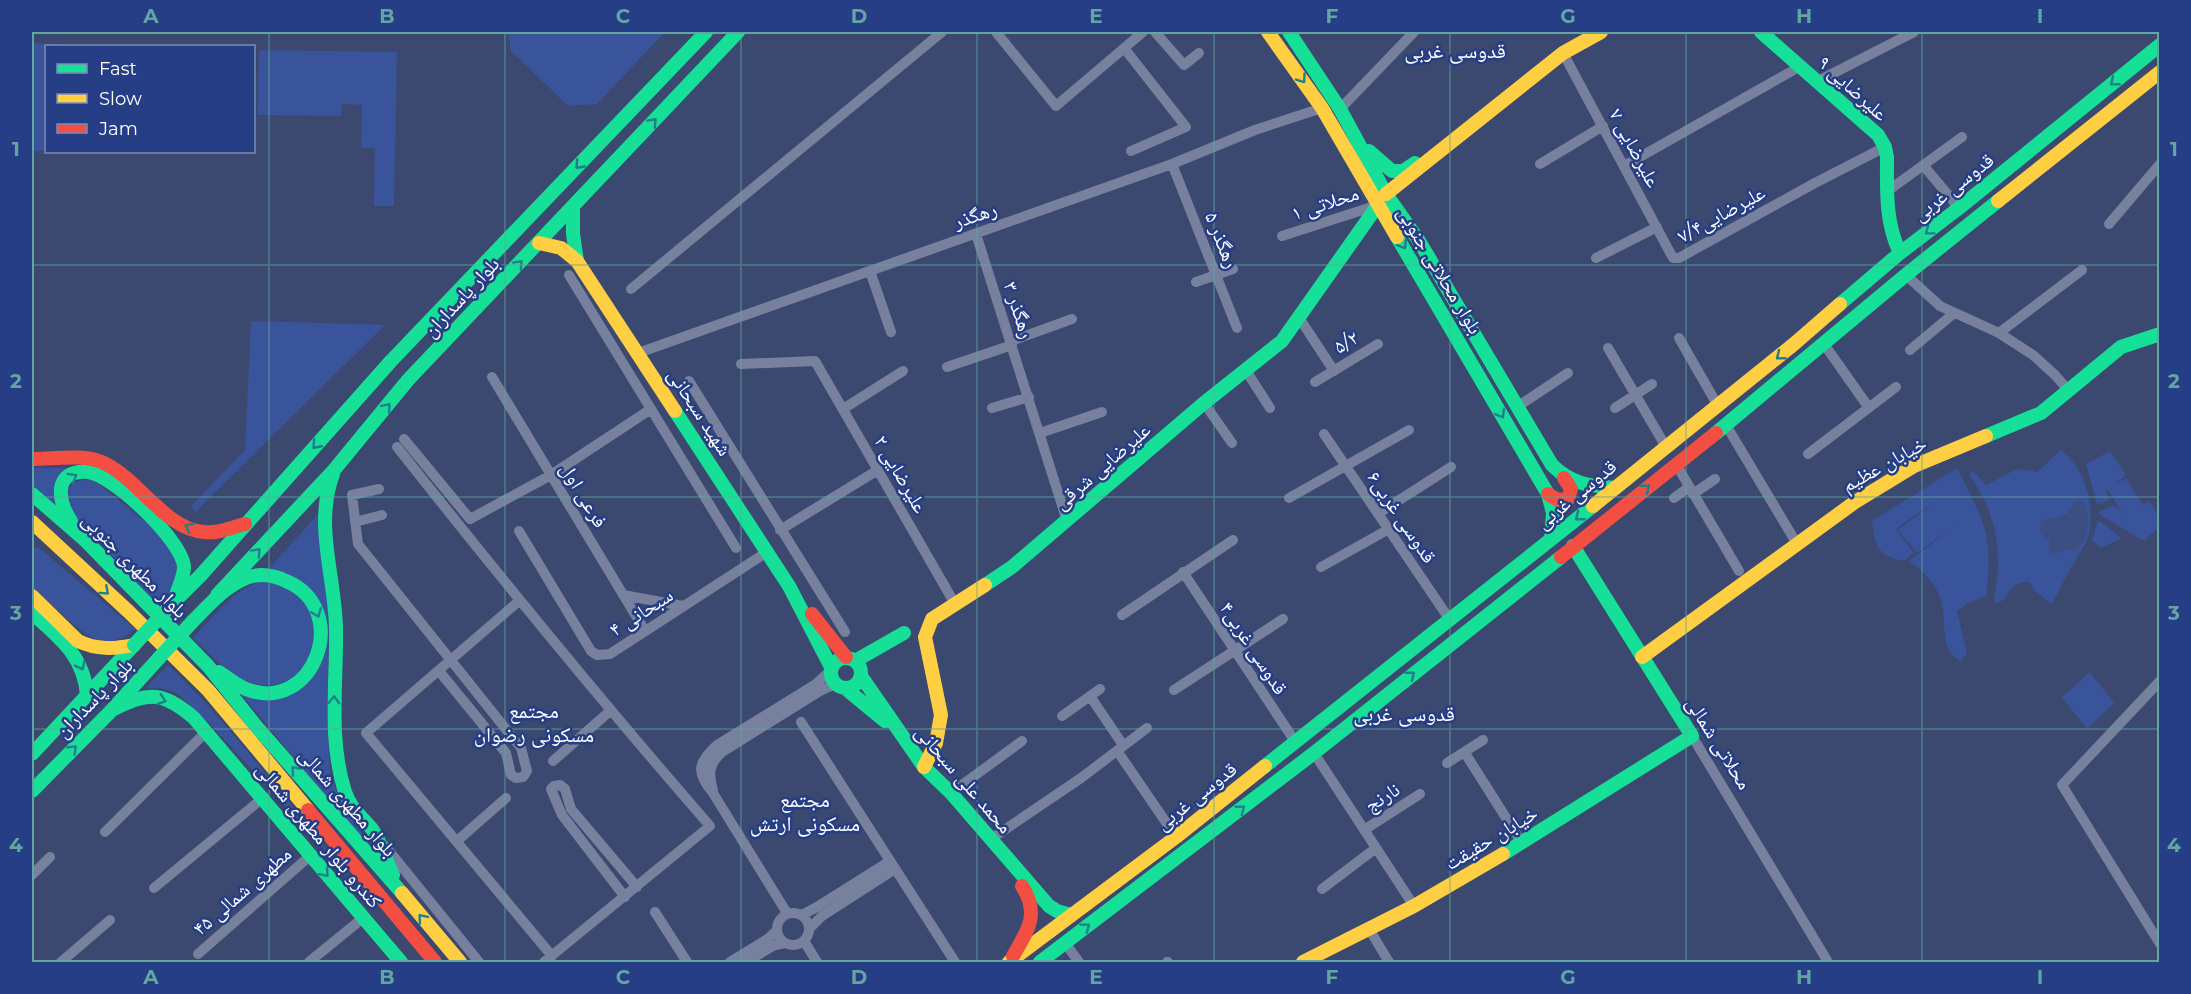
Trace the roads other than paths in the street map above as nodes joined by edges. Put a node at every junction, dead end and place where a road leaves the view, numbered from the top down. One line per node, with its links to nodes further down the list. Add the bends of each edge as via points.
1 (706, 32): 68 (main road, بلوار پاسداران, one-way to 68)
2 (738, 32): 35 (main road, بلوار پاسداران, one-way to 2)
3 (942, 32): 53 (street)
4 (996, 32): 14 (street, via 1056,106)
5 (1143, 32): 14 (street)
6 (1155, 32): 15 (street, via 1184,65)
7 (1268, 32): 20 (main road, بلوار محلاتی جنوبی, one-way to 20)
8 (1289, 32): 21 (main road, بلوار محلاتی جنوبی)
9 (1414, 32): 21 (street)
10 (1601, 32): 16 (main road)
11 (1761, 32): 17 (main road, ۹ علیرضایی)
12 (1914, 32): 19 (street)
13 (2160, 45): 36 (main road, قدوسی غربی, one-way to 36)
14 (1124, 48): 27 (street, via 1186,127)
15 (1199, 53)
16 (1563, 53): 22 (street, ۷ علیرضایی); 25 (main road)
17 (1799, 67): 19 (main road, ۹ علیرضایی); 32 (street)
18 (2160, 72): 51 (main road, قدوسی غربی)
19 (1816, 82): 26 (main road, ۹ علیرضایی, via 1878,135)
20 (1322, 108): 28 (street, رهگذر); 34 (main road, بلوار محلاتی جنوبی)
21 (1340, 109): 24 (main road, بلوار محلاتی جنوبی)
22 (1603, 126): 29 (street); 32 (street, ۷ علیرضایی)
23 (1962, 137): 31 (street)
24 (1358, 140): 25 (main road, via 1392,171 1403,171); 34 (main road, بلوار محلاتی جنوبی)
25 (1449, 143): 34 (main road, علیرضایی شرقی)
26 (1885, 147): 33 (main road, ۹ علیرضایی); 44 (street, علیرضایی۷/۴)
27 (1131, 151)
28 (1172, 164): 39 (street, رهگذر); 50 (street, ۵ رهگذر)
29 (1540, 164)
30 (2160, 164): 37 (street)
31 (1923, 165): 33 (street); 36 (street)
32 (1624, 166): 38 (street, ۷ علیرضایی)
33 (1888, 190): 42 (main road, ۹ علیرضایی, via 1889,225)
34 (1382, 199): 40 (street, ۱ محلاتی); 55 (main road, علیرضایی شرقی); 86 (main road, بلوار محلاتی جنوبی, via 1419,241); 113 (main road, بلوار محلاتی جنوبی, one-way to 113)
35 (573, 208): 41 (main road, بلوار پاسداران); 45 (main road)
36 (1959, 208): 42 (main road, قدوسی غربی, one-way to 42)
37 (2109, 224)
38 (1657, 227): 43 (street); 44 (street, ۷ علیرضایی)
39 (976, 234): 48 (street, رهگذر); 62 (street, ۳ رهگذر)
40 (1282, 236)
41 (539, 243): 45 (main road, via 561,248); 76 (main road, بلوار پاسداران, one-way to 41)
42 (1900, 253): 85 (main road, قدوسی غربی, one-way to 85)
43 (1596, 258)
44 (1676, 259)
45 (577, 261): 67 (main road, شهید سبحانی)
46 (1233, 269): 50 (street)
47 (2082, 270): 59 (street)
48 (870, 271): 58 (street); 67 (street, رهگذر)
49 (569, 275): 91 (street)
50 (1216, 275): 52 (street); 57 (street, ۵ رهگذر)
51 (1906, 275): 54 (street); 64 (main road, قدوسی غربی)
52 (1196, 282)
53 (631, 289)
54 (1953, 314): 59 (street); 66 (street)
55 (1298, 316): 71 (main road, علیرضایی شرقی, via 1282,341); 73 (street)
56 (1072, 319): 62 (street)
57 (1237, 328)
58 (891, 332)
59 (1999, 333): 81 (street, via 2033,355)
60 (2160, 334): 81 (main road, خیابان عظیم, via 2121,347)
61 (1679, 339): 85 (street)
62 (1011, 343): 70 (street); 83 (street, ۳ رهگذر)
63 (1378, 344): 73 (street, ۵/۲)
64 (1824, 344): 90 (street); 94 (main road, قدوسی غربی)
65 (1608, 348): 82 (street)
66 (1910, 350)
67 (638, 353): 133 (main road, شهید سبحانی)
68 (391, 362): 76 (main road); 122 (main road, بلوار پاسداران, one-way to 122)
69 (741, 364): 92 (street, ۲ علیرضایی, via 815,361)
70 (947, 367)
71 (1245, 369): 84 (main road, علیرضایی شرقی); 88 (street)
72 (903, 371): 92 (street)
73 (1334, 371): 78 (street, ۵/۲)
74 (1568, 373): 86 (street)
75 (492, 376): 107 (street, فرعی اول)
76 (408, 381): 105 (main road, بلوار پاسداران, one-way to 76)
77 (689, 381): 124 (street)
78 (1315, 382)
79 (1652, 384): 82 (street)
80 (1896, 387): 90 (street)
81 (2068, 390): 130 (main road, خیابان عظیم, via 2041,413 1914,466)
82 (1635, 395): 89 (street); 99 (street)
83 (1029, 397): 87 (street); 96 (street, ۳ رهگذر)
84 (1204, 403): 98 (street); 119 (main road, علیرضایی شرقی)
85 (1718, 406): 99 (main road, قدوسی غربی)
86 (1517, 407): 108 (main road, بلوار محلاتی جنوبی)
87 (992, 408)
88 (1270, 408)
89 (1615, 408)
90 (1869, 408): 100 (street)
91 (651, 409): 107 (street); 132 (street)
92 (843, 409): 106 (street, ۲ علیرضایی)
93 (1102, 412): 96 (street)
94 (1726, 424): 102 (main road, قدوسی غربی); 130 (street)
95 (1409, 430): 103 (street)
96 (1040, 433): 119 (street, ۳ رهگذر)
97 (1324, 434): 103 (street, قدوسی غربی۶)
98 (1232, 443)
99 (1666, 447): 110 (main road, قدوسی غربی)
100 (1808, 454)
101 (32, 459): 122 (main road, one-way to 101, via 201,532 176,519 123,474 99,460)
102 (1676, 464): 112 (street); 131 (main road, قدوسی غربی, one-way to 102)
103 (1347, 467): 115 (street); 117 (street, قدوسی غربی۶)
104 (1451, 467): 117 (street)
105 (334, 470): 139 (main road, بلوار پاسداران, one-way to 105); 195 (main road, one-way to 105, via 353,809 337,762 336,626 324,528 326,493)
106 (878, 470): 124 (street); 144 (street, ۲ علیرضایی)
107 (551, 475): 140 (street, فرعی اول); 142 (street, via 470,519 400,443)
108 (1564, 478): 110 (main road, via 1577,484); 113 (main road, via 1570,489 1568,499 1556,500)
109 (1715, 479): 112 (street)
110 (1615, 488): 127 (main road, قدوسی غربی, one-way to 127)
111 (379, 489): 121 (street, via 352,495)
112 (1691, 491): 116 (street); 135 (street)
113 (1548, 494): 127 (main road, بلوار محلاتی جنوبی, via 1553,513)
114 (32, 495): 129 (main road, بلوار مطهری جنوبی)
115 (1289, 498)
116 (1674, 498)
117 (1379, 513): 123 (street, قدوسی غربی۶)
118 (382, 515): 121 (street)
119 (1068, 521): 144 (main road, علیرضایی شرقی, via 1012,567)
120 (32, 522): 137 (main road, بلوار مطهری جنوبی)
121 (355, 522): 157 (street, via 358,544)
122 (245, 524): 143 (main road, بلوار پاسداران)
123 (1389, 529): 134 (street); 149 (street, قدوسی غربی۶)
124 (780, 530): 151 (street)
125 (519, 531): 150 (street, سبحانی ۴, via 591,651 597,655 610,654)
126 (32, 539): 137 (main road)
127 (1551, 539): 149 (main road, قدوسی غربی)
128 (1233, 540): 136 (street)
129 (86, 541): 143 (main road, one-way to 143, via 63,511 59,490 74,474 91,471 169,533 181,550 183,572); 158 (main road, بلوار مطهری جنوبی)
130 (1797, 544): 155 (main road, خیابان عظیم)
131 (1573, 546): 155 (main road, محلاتی شمالی); 167 (main road, قدوسی غربی, one-way to 131)
132 (735, 548)
133 (767, 552): 138 (main road, شهید سبحانی); 145 (street, سبحانی ۴)
134 (1321, 567)
135 (1739, 571)
136 (1183, 572): 147 (street); 154 (street, قدوسی غربی۴)
137 (88, 575): 165 (main road, بلوار مطهری جنوبی, one-way to 165)
138 (789, 586): 156 (main road, شهید سبحانی); 161 (main road, شهید سبحانی)
139 (217, 595): 158 (main road, one-way to 158, via 254,575 283,579 296,585 313,603 323,636 321,651 308,673 280,691 247,690); 170 (main road, بلوار پاسداران, bridge)
140 (623, 595): 145 (street); 150 (street, فرعی اول)
141 (32, 596): 153 (main road, via 86,646 104,650)
142 (519, 601): 157 (street); 171 (street)
143 (174, 603): 153 (main road, بلوار پاسداران, bridge)
144 (955, 604): 187 (main road, علیرضایی شرقی, via 932,619 925,637 941,716 936,743)
145 (683, 606): 150 (street, سبحانی ۴)
146 (32, 613): 168 (main road, one-way to 168, via 79,659)
147 (1122, 615)
148 (1283, 618): 154 (street)
149 (1450, 620): 162 (main road, قدوسی غربی)
150 (645, 631)
151 (845, 632)
152 (904, 633): 156 (main road)
153 (134, 645): 168 (main road, بلوار پاسداران)
154 (1235, 651): 166 (street); 180 (street, قدوسی غربی۴)
155 (1642, 657): 177 (main road, محلاتی شمالی)
156 (851, 659): 160 (main road, via 861,670); 161 (main road, via 837,660)
157 (451, 661): 159 (street); 159 (street, via 521,748 527,771 523,777 511,775 506,753)
158 (208, 666): 211 (main road, بلوار مطهری شمالی, one-way to 158)
159 (439, 671): 200 (street, via 366,733)
160 (861, 676): 161 (main road, via 855,685); 175 (main road, محمد علی سبحانی)
161 (836, 678): 175 (main road, محمد علی سبحانی); 215 (street, via 816,684 735,738 717,745 701,766 702,779)
162 (1377, 678): 167 (main road); 180 (main road, قدوسی غربی)
163 (2160, 681): 226 (street, via 2062,785)
164 (1100, 689): 169 (street)
165 (208, 690): 232 (main road, بلوار مطهری شمالی)
166 (1174, 690)
167 (1389, 693): 182 (main road, قدوسی غربی)
168 (87, 695): 184 (main road, بلوار پاسداران)
169 (1090, 696): 172 (street); 181 (street)
170 (111, 711): 176 (main road, کندرو بلوار مطهری شمالی, one-way to 176, via 143,696 164,698); 188 (main road, بلوار پاسداران, one-way to 170)
171 (610, 711): 185 (street); 208 (street, via 710,826)
172 (1062, 716)
173 (801, 722): 206 (street)
174 (1147, 728): 181 (street)
175 (897, 731): 187 (main road, محمد علی سبحانی)
176 (206, 732): 191 (main road, کندرو بلوار مطهری شمالی); 196 (street)
177 (1692, 736): 201 (main road, خیابان حقیقت); 245 (street, محلاتی شمالی)
178 (1483, 740): 183 (street)
179 (1022, 741): 189 (street)
180 (1296, 743): 193 (main road, قدوسی غربی)
181 (1123, 745): 198 (street, via 1118,752); 199 (street)
182 (1314, 753): 194 (street); 197 (main road, قدوسی غربی, one-way to 182)
183 (1465, 753): 186 (street); 201 (street)
184 (32, 754)
185 (552, 761)
186 (1447, 763)
187 (924, 767): 189 (main road, محمد علی سبحانی)
188 (32, 791)
189 (951, 793): 199 (main road, محمد علی سبحانی)
190 (1420, 794): 194 (street, نارنج)
191 (264, 797): 204 (main road, کندرو بلوار مطهری شمالی); 209 (street)
192 (506, 798): 200 (street)
193 (1197, 820): 197 (main road); 198 (main road, قدوسی غربی)
194 (1364, 830): 202 (street)
195 (373, 831): 211 (main road); 234 (street)
196 (105, 832)
197 (1208, 834): 225 (main road, قدوسی غربی, one-way to 197)
198 (1176, 837): 217 (main road, قدوسی غربی)
199 (991, 839): 203 (main road, محمد علی سبحانی)
200 (457, 841): 228 (street)
201 (1522, 843): 213 (main road, خیابان حقیقت)
202 (1376, 848): 210 (street); 213 (street)
203 (1003, 853): 217 (main road, محمد علی سبحانی, via 1049,906); 240 (main road, محمد علی سبحانی, via 1003,861 1025,890 1032,907 1029,927)
204 (311, 855): 218 (main road, کندرو بلوار مطهری شمالی, one-way to 218); 227 (street, مطهرى شمالى ۴۵)
205 (50, 857): 207 (street)
206 (893, 865): 216 (street); 220 (street); 239 (street)
207 (32, 874)
208 (637, 887): 212 (street); 212 (street, via 571,809 565,789 554,786 551,789 562,815)
209 (154, 888)
210 (1322, 889)
211 (401, 892): 233 (main road, بلوار مطهری شمالی, one-way to 211)
212 (625, 897): 228 (street)
213 (1414, 906): 221 (main road, خیابان حقیقت)
214 (655, 912): 235 (street)
215 (787, 913): 216 (street); 222 (street)
216 (802, 915): 220 (street)
217 (1071, 915): 240 (main road, قدوسی غربی)
218 (363, 918): 230 (street); 231 (main road, کندرو بلوار مطهری شمالی)
219 (110, 920): 229 (street)
220 (810, 928): 223 (street)
221 (1369, 929): 243 (main road, خیابان حقیقت); 244 (street)
222 (777, 930): 224 (street); 236 (street)
223 (804, 942): 224 (street); 238 (street)
224 (785, 943): 237 (street)
225 (1065, 943): 241 (main road, قدوسی غربی); 242 (street)
226 (2160, 944)
227 (198, 954)
228 (548, 959)
229 (60, 963)
230 (309, 963)
231 (401, 963)
232 (435, 963)
233 (460, 963)
234 (479, 963)
235 (687, 963)
236 (730, 963)
237 (746, 963)
238 (817, 963)
239 (955, 963)
240 (1009, 963)
241 (1040, 963)
242 (1079, 963)
243 (1303, 963)
244 (1389, 963)
245 (1828, 963)

